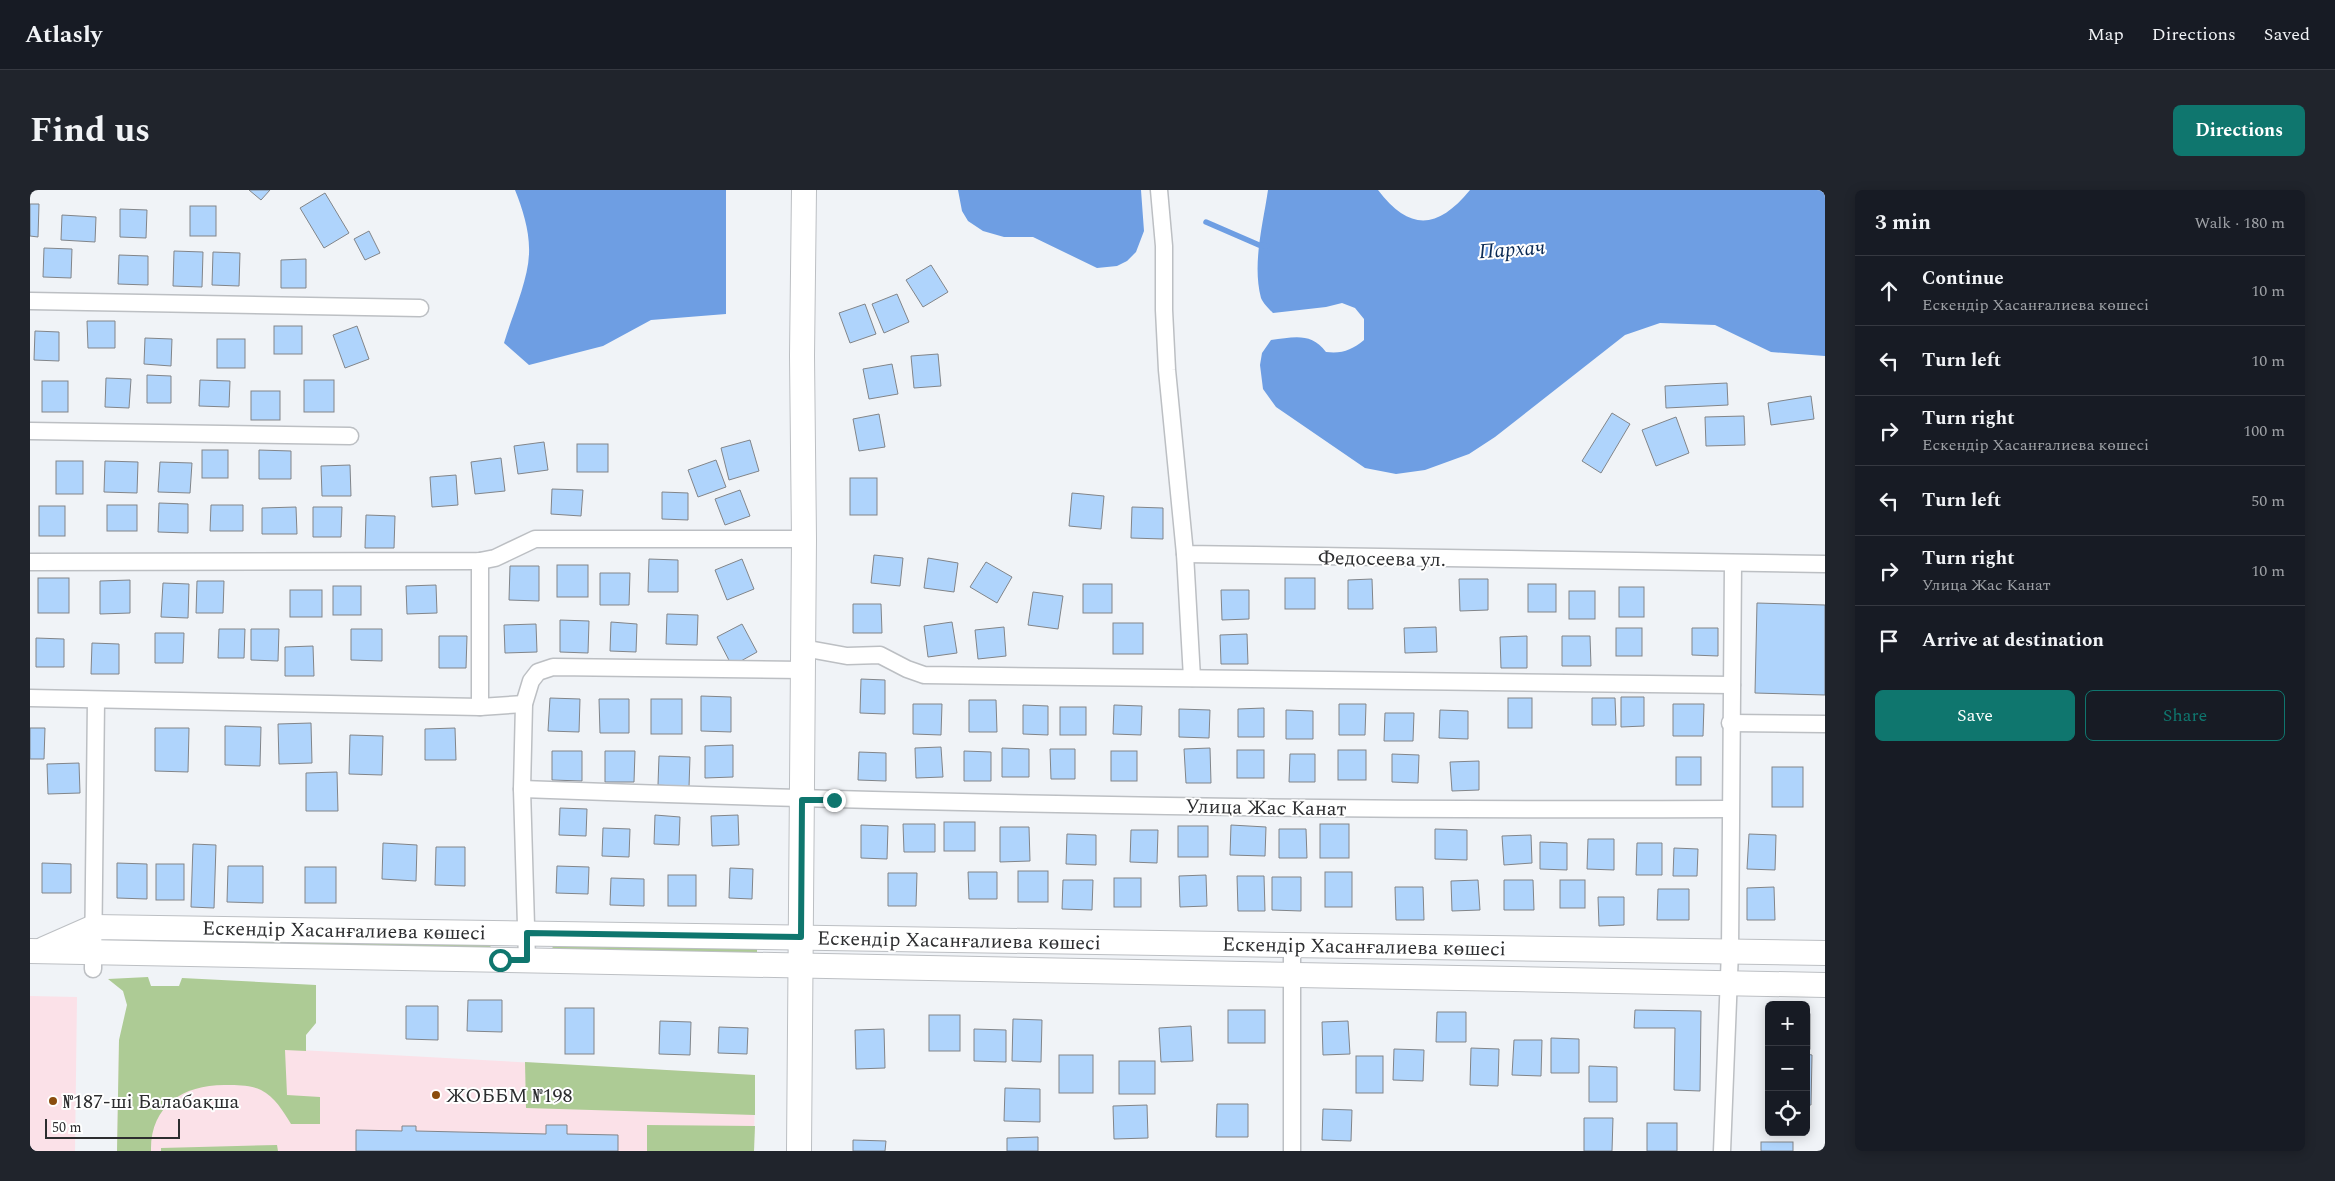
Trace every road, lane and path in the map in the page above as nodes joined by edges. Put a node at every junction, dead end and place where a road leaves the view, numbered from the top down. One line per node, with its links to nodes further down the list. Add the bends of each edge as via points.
1 (804, 190): 7 (street)
2 (1159, 190): 8 (street, via 1164,246 1164,310)
3 (30, 301): 4 (street)
4 (420, 308)
5 (30, 431): 6 (street)
6 (350, 436)
7 (804, 539): 9 (street, via 535,539 496,558); 13 (street)
8 (1185, 554): 11 (street, Федосеева ул.); 14 (street)
9 (480, 561): 10 (street); 19 (street)
10 (30, 562)
11 (1733, 564): 12 (street, Федосеева ул.); 15 (street)
12 (1825, 564)
13 (803, 659): 14 (street, via 880,655 924,675); 18 (street, via 554,668 538,672 531,681); 23 (street)
14 (1192, 678): 15 (street)
15 (1732, 685): 20 (street)
16 (30, 698): 17 (street)
17 (96, 700): 19 (street); 25 (street)
18 (524, 704): 19 (street); 22 (street)
19 (480, 706)
20 (1730, 723): 21 (street); 24 (street)
21 (1825, 724)
22 (522, 789): 23 (street, Улица Жас Канат); 26 (street)
23 (802, 800): 24 (street, Улица Жас Канат, via 1316,808); 27 (street)
24 (1730, 809): 30 (street)
25 (94, 927): 26 (street, Ескендір Хасанғалиева көшесі); 29 (street, Ескендір Хасанғалиева көшесі); 33 (street)
26 (527, 933): 27 (street, Ескендір Хасанғалиева көшесі); 32 (street)
27 (801, 937): 28 (street, Ескендір Хасанғалиева көшесі); 34 (street)
28 (1292, 945): 30 (street, Ескендір Хасанғалиева көшесі); 35 (street)
29 (34, 951): 33 (street, Ескендір Хасанғалиева көшесі)
30 (1730, 951): 31 (street, Ескендір Хасанғалиева көшесі); 36 (street)
31 (1825, 953)
32 (527, 960): 33 (street, Ескендір Хасанғалиева көшесі); 34 (street, Ескендір Хасанғалиева көшесі)
33 (93, 961)
34 (801, 966): 35 (street, Ескендір Хасанғалиева көшесі); 38 (street)
35 (1292, 975): 36 (street, Ескендір Хасанғалиева көшесі); 39 (street)
36 (1728, 983): 37 (street, Ескендір Хасанғалиева көшесі); 40 (street)
37 (1825, 985)
38 (799, 1151)
39 (1292, 1151)
40 (1722, 1151)

